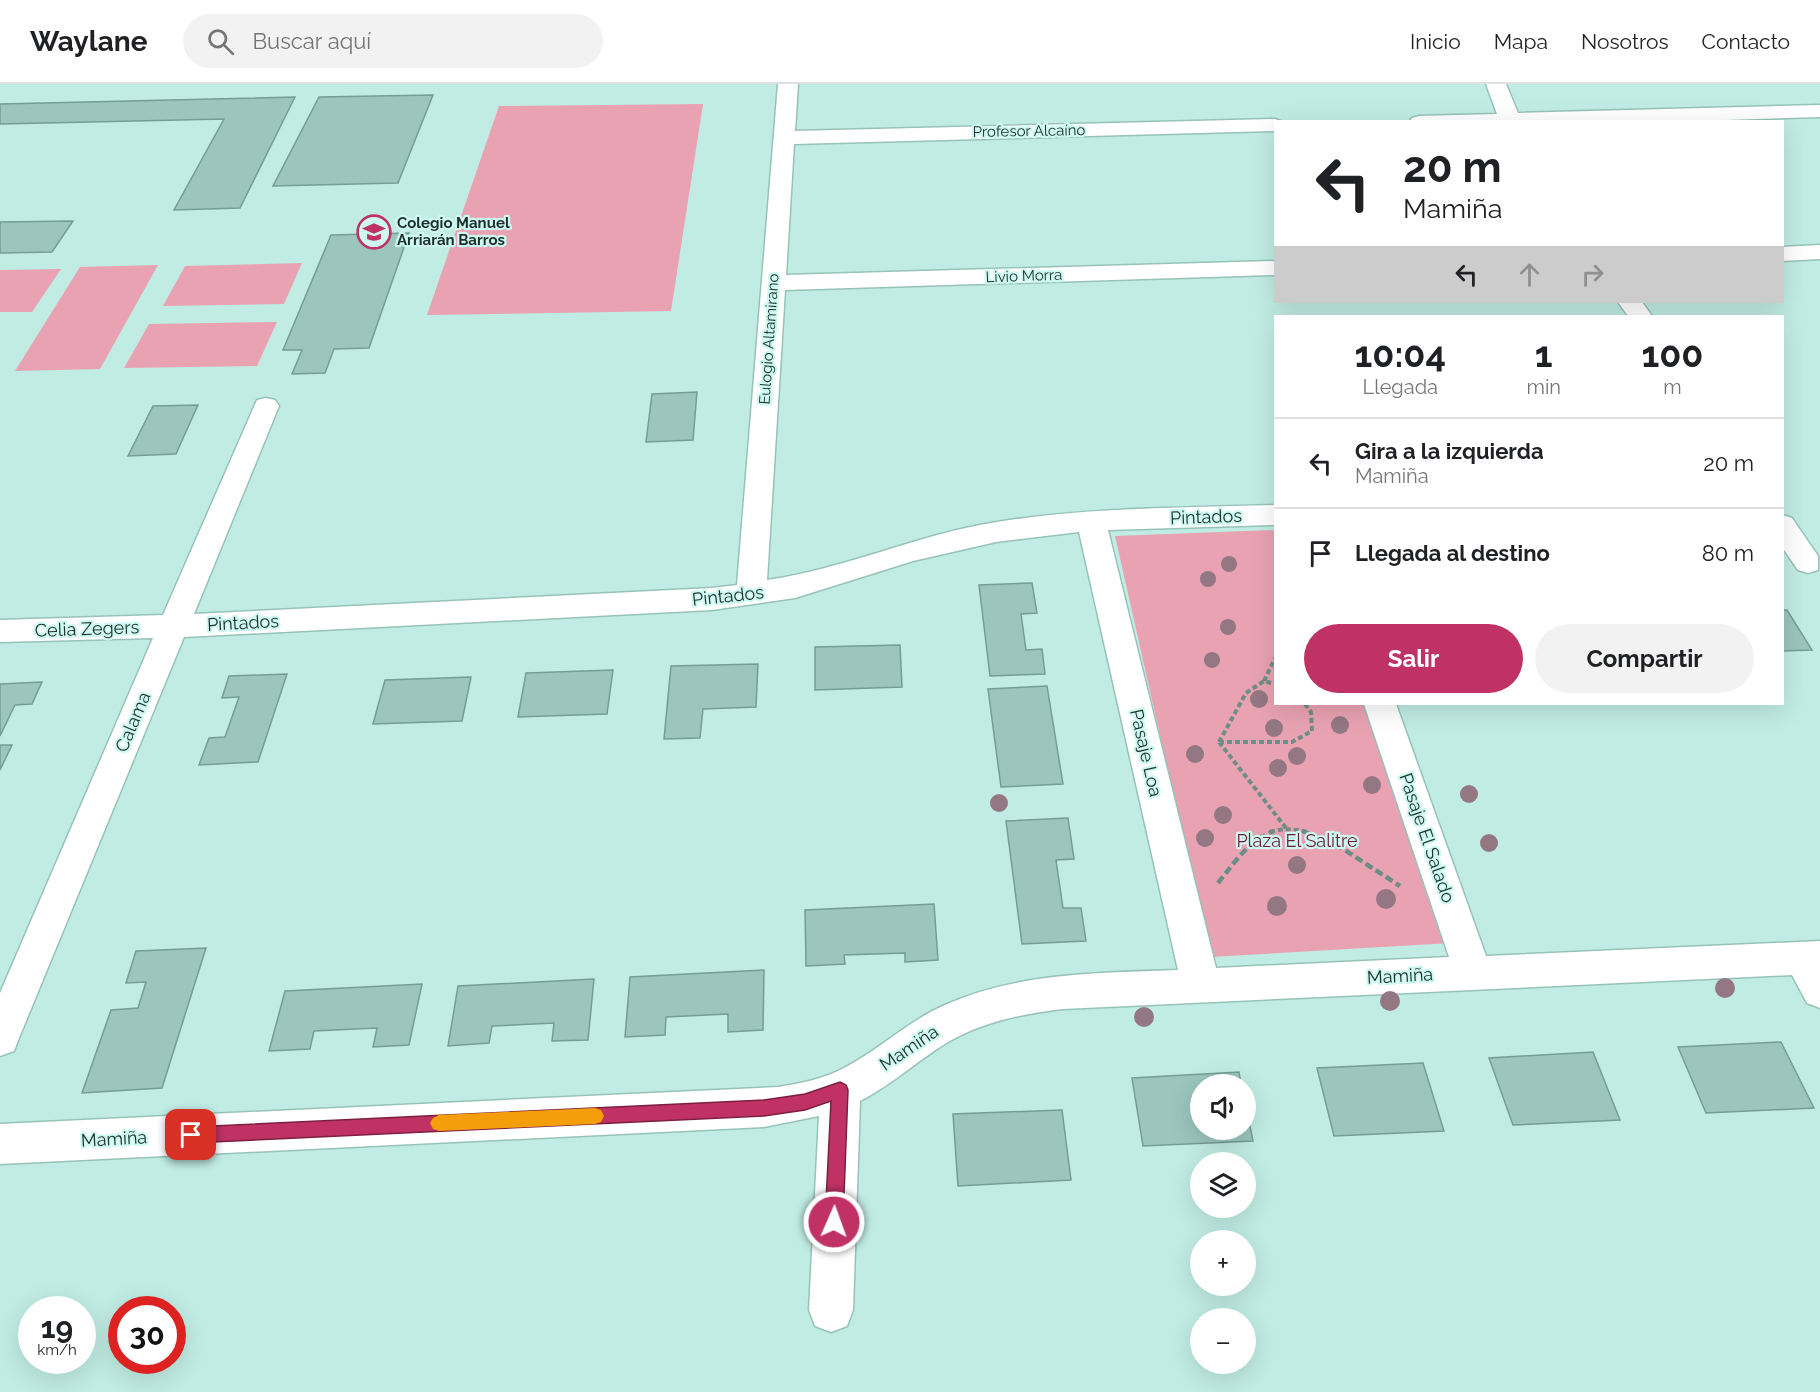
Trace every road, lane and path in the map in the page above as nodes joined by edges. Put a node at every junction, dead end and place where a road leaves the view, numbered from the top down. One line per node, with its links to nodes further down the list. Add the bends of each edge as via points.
1 (788, 84): 6 (street, Eulogio Altamirano)
2 (1497, 84): 4 (street)
3 (1820, 111): 4 (street)
4 (1510, 120)
5 (1274, 125): 6 (street, Profesor Alcaíno)
6 (784, 138): 10 (street, Eulogio Altamirano)
7 (1820, 252): 8 (street)
8 (1784, 254)
9 (1274, 268): 10 (street, Livio Morra)
10 (773, 284): 18 (street, Eulogio Altamirano)
11 (1630, 303): 12 (street)
12 (1639, 315)
13 (266, 406): 19 (street, Calama)
14 (1274, 515): 15 (street, Pintados)
15 (1091, 521): 18 (street, Pintados, via 953,541 837,576); 29 (street, Pasaje Loa)
16 (1784, 529): 17 (street)
17 (1803, 563)
18 (751, 595): 19 (street, Pintados)
19 (174, 626): 20 (street, Celia Zegers); 33 (street, Calama)
20 (0, 631)
21 (1274, 660): 22 (path)
22 (1264, 681): 23 (path); 26 (path, via 1246,693)
23 (1274, 684)
24 (1306, 705): 26 (path, via 1311,711 1312,731 1292,742)
25 (1380, 705): 28 (street, Pasaje El Salado)
26 (1219, 742): 27 (path)
27 (1286, 828): 28 (path, via 1329,838); 29 (path, via 1262,835 1241,853)
28 (1455, 920): 31 (street, Pasaje El Salado)
29 (1187, 924): 32 (street, Pasaje Loa)
30 (1814, 968): 31 (street, Mamiña)
31 (1473, 973): 32 (street, Mamiña)
32 (1201, 986): 34 (street, Mamiña, via 1063,992 1024,996 987,1006 928,1032 871,1074)
33 (0, 1038)
34 (840, 1090): 35 (street, Mamiña, via 805,1102 764,1108); 36 (street)
35 (0, 1144)
36 (831, 1310)

